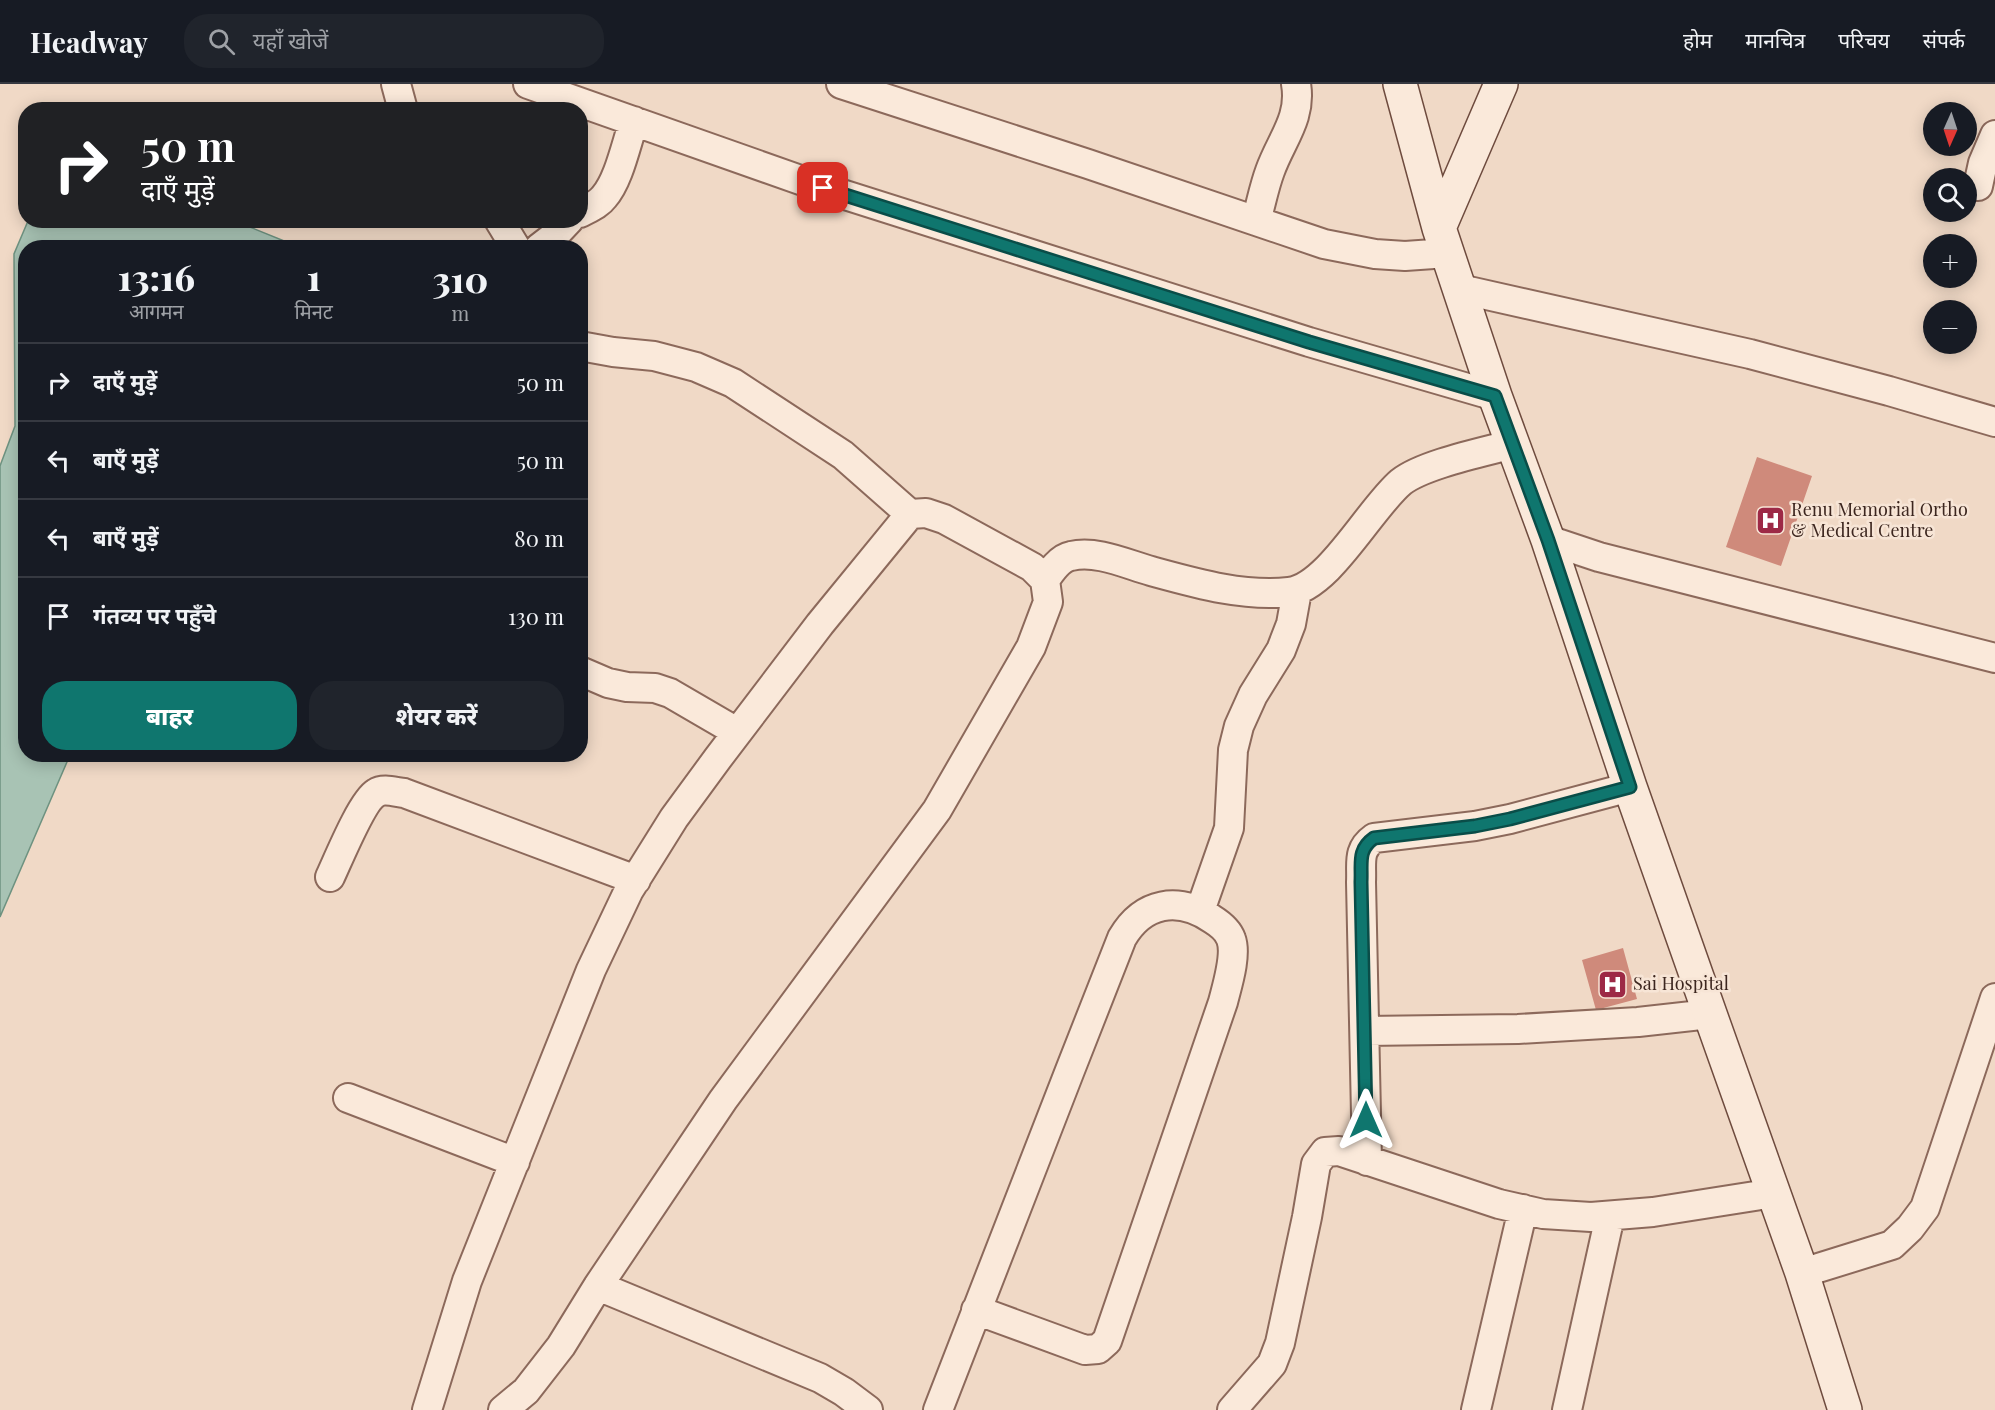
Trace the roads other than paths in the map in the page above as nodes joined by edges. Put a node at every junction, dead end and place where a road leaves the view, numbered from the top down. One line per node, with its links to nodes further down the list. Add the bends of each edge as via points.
1 (396, 84): 7 (street)
2 (528, 84): 8 (street)
3 (841, 84): 14 (street)
4 (1296, 84): 14 (street, via 1296,116 1270,171)
5 (1400, 84): 17 (street)
6 (1501, 84): 17 (street)
7 (401, 102)
8 (580, 102)
9 (588, 105): 10 (street)
10 (634, 121): 13 (street, via 605,197); 20 (street, via 823,188 1309,342)
11 (1995, 135): 12 (street)
12 (1978, 186)
13 (588, 210)
14 (1256, 221): 17 (street, via 1324,244 1375,254 1405,256)
15 (561, 228): 16 (street)
16 (549, 240)
17 (1444, 240): 18 (street)
18 (1460, 289): 20 (street); 21 (street, via 1750,354)
19 (588, 347): 23 (street, via 654,356 696,367 733,383 843,455)
20 (1495, 396): 22 (street)
21 (1995, 422)
22 (1513, 444): 24 (street); 26 (street, via 1422,470 1403,481 1382,500 1316,580)
23 (910, 514): 25 (street, via 926,513 944,519 1032,567); 29 (street)
24 (1548, 540): 27 (street, via 1599,557); 30 (street)
25 (1044, 580): 26 (street, via 1068,556 1089,553 1208,585 1271,594); 44 (street, via 1048,602 1031,647 937,810 723,1100)
26 (1296, 591): 33 (street, via 1291,624 1281,650 1239,726 1233,750 1228,828)
27 (1995, 658)
28 (588, 674): 29 (street, via 608,683 670,693)
29 (737, 732): 32 (street, via 674,818)
30 (1630, 787): 35 (street); 36 (street, via 1510,819 1374,838 1365,844 1361,882)
31 (330, 877): 32 (street, via 366,804 376,793 388,790)
32 (636, 880): 39 (street, via 591,970)
33 (1200, 911): 45 (street, via 1158,906 1130,924 1122,938); 45 (street, via 1222,925 1231,939 1232,962 1223,1002 1107,1341 1098,1349 1085,1350)
34 (1995, 998): 43 (street, via 1925,1208 1892,1245)
35 (1710, 1014): 36 (street, via 1518,1029); 40 (street)
36 (1365, 1031): 38 (street)
37 (348, 1098): 39 (street)
38 (1366, 1161): 41 (street); 50 (street, via 1339,1151 1325,1152 1316,1164 1280,1343 1272,1364)
39 (515, 1162): 46 (street, via 467,1281)
40 (1774, 1193): 42 (street); 43 (street)
41 (1523, 1209): 42 (street, via 1543,1214); 51 (street)
42 (1610, 1215): 52 (street)
43 (1802, 1273): 53 (street)
44 (598, 1286): 47 (street, via 561,1346 526,1391); 48 (street, via 820,1378)
45 (976, 1310): 49 (street)
46 (428, 1410)
47 (502, 1410)
48 (868, 1410)
49 (938, 1410)
50 (1232, 1410)
51 (1476, 1410)
52 (1567, 1410)
53 (1845, 1410)

